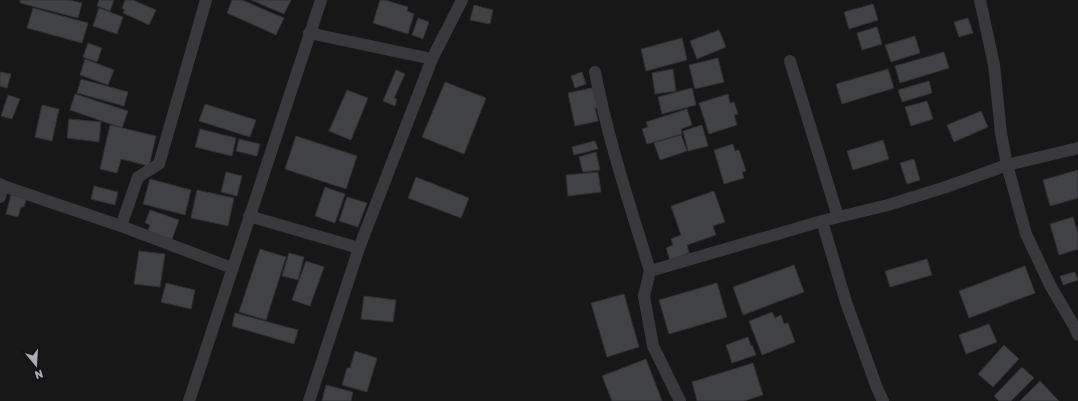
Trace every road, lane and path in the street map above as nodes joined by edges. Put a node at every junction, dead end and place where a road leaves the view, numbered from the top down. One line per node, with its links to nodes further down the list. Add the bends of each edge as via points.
1 (206, 0): 15 (street, via 159,164 138,176)
2 (321, 0): 5 (street)
3 (462, 0): 6 (street)
4 (980, 0): 10 (street, via 994,65)
5 (310, 33): 6 (street); 12 (street)
6 (432, 59): 16 (street)
7 (790, 61): 13 (street)
8 (595, 72): 18 (street, via 626,192)
9 (1078, 148): 10 (street)
10 (1007, 165): 13 (street, via 888,205); 19 (street, via 1026,234)
11 (1, 189): 15 (street)
12 (249, 216): 16 (street); 17 (street)
13 (838, 217): 14 (street)
14 (822, 221): 18 (street); 23 (street, via 846,302)
15 (121, 226): 17 (street)
16 (359, 248): 21 (street)
17 (232, 268): 20 (street)
18 (650, 271): 22 (street, via 644,296 653,346)
19 (1078, 336)
20 (189, 401)
21 (309, 401)
22 (680, 401)
23 (883, 401)

